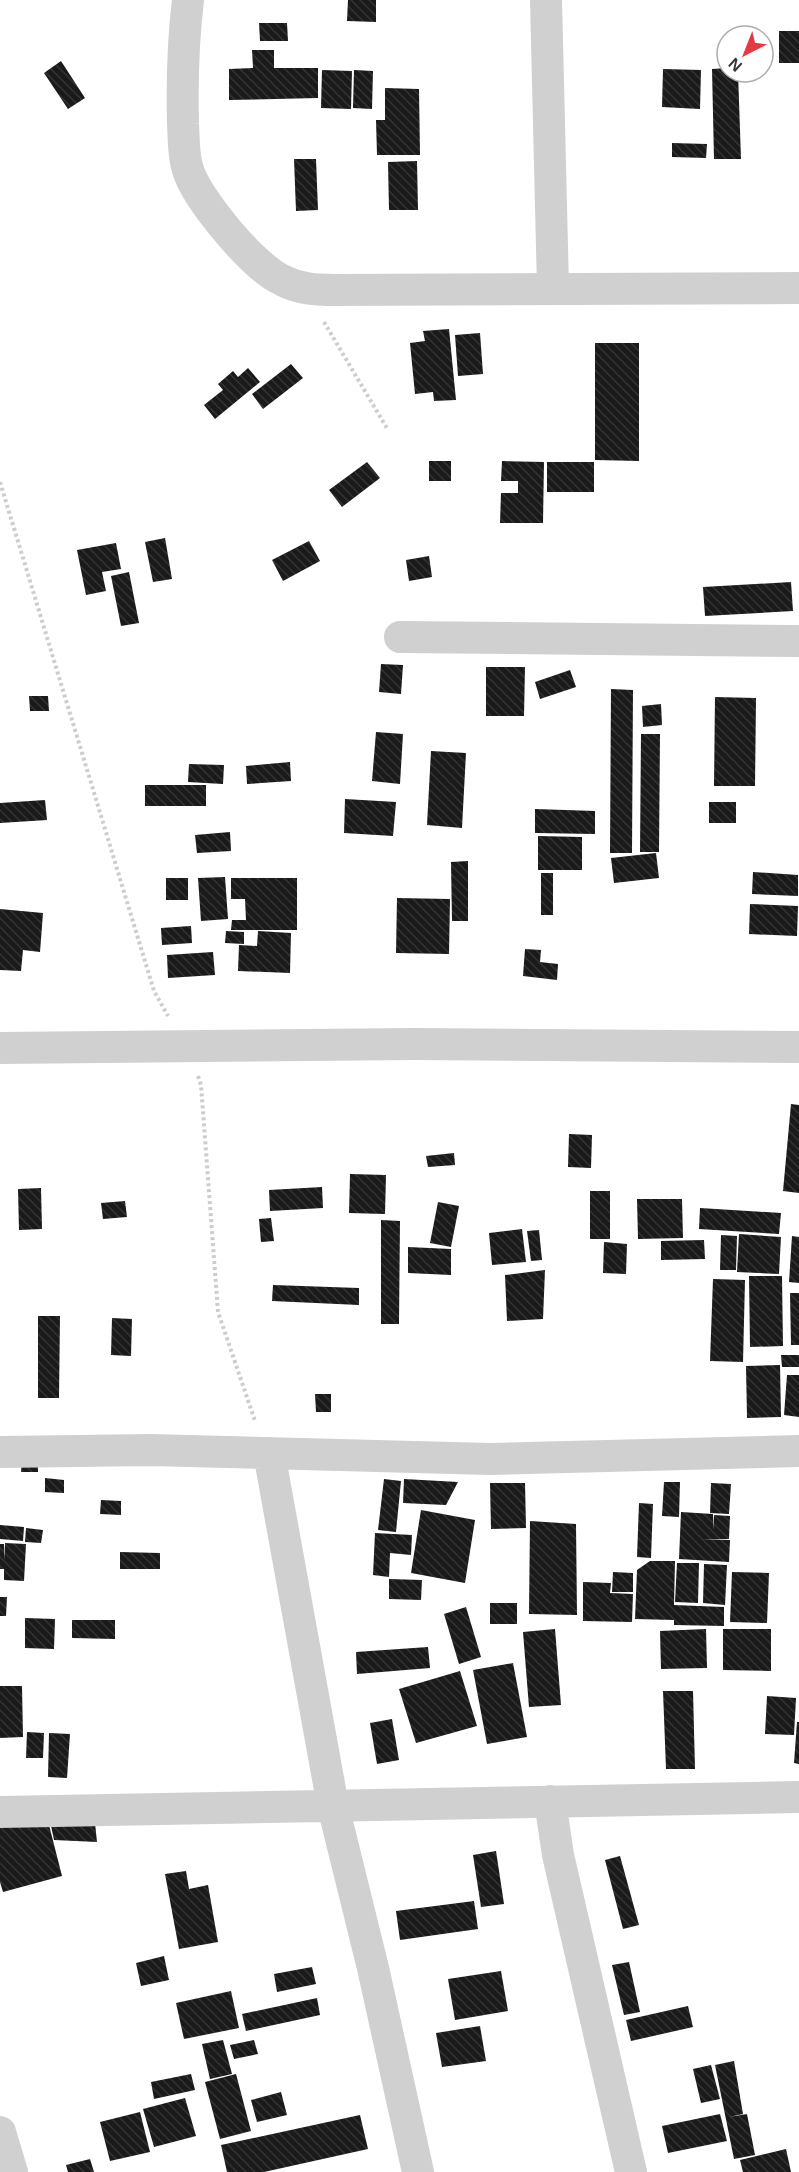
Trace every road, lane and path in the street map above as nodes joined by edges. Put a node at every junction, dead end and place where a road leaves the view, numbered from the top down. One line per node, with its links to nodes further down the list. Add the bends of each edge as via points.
1 (188, 0): 5 (street, via 183,96 188,170 200,196 255,260 281,280)
2 (546, 0): 3 (street)
3 (553, 288): 4 (street); 5 (street)
4 (799, 288)
5 (305, 289): 6 (path)
6 (388, 430)
7 (0, 482): 12 (path, via 154,991)
8 (400, 637): 9 (street)
9 (799, 641)
10 (799, 1047): 12 (street, via 414,1044)
11 (0, 1048): 12 (street)
12 (188, 1048): 15 (path, via 201,1085 218,1312 242,1390)
13 (799, 1451): 15 (street, via 490,1458)
14 (0, 1452): 15 (street, via 151,1449)
15 (269, 1453): 18 (street)
16 (799, 1797): 17 (street)
17 (550, 1801): 18 (street); 23 (street, via 558,1855)
18 (333, 1806): 19 (street); 22 (street)
19 (0, 1812)
20 (0, 2132): 21 (street)
21 (12, 2172)
22 (418, 2172)
23 (631, 2172)

